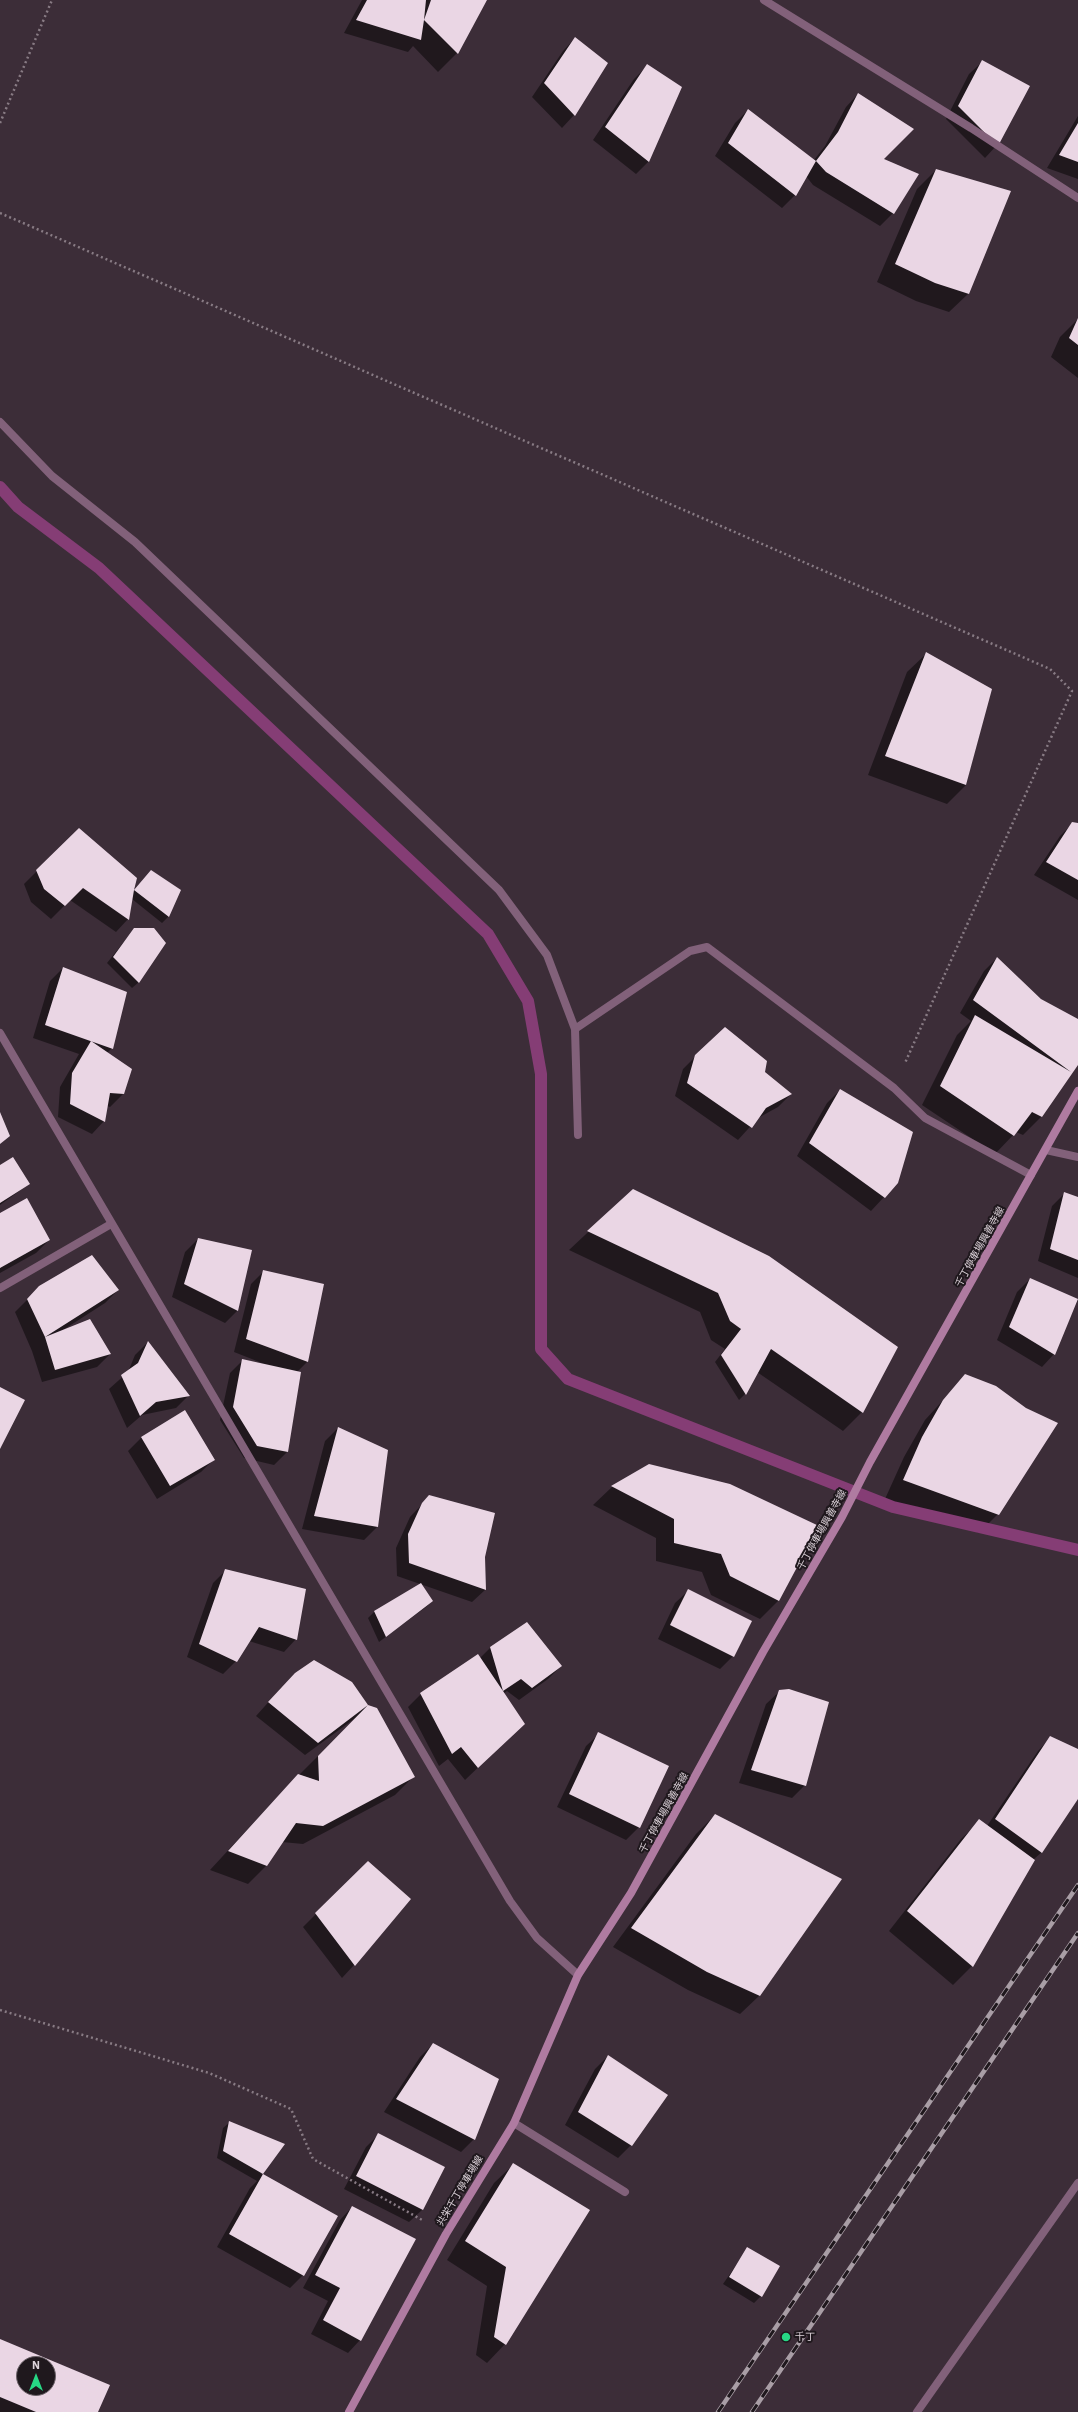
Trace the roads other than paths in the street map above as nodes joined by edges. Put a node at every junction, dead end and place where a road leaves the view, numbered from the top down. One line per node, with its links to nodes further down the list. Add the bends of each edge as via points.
1 (764, 0): 2 (street, via 971,128)
2 (1078, 198)
3 (0, 422): 4 (street, via 52,476 135,542 499,890 547,954)
4 (575, 1029): 7 (street); 10 (street, via 690,951 707,947 894,1088 924,1118)
5 (0, 1032): 11 (street)
6 (1078, 1091): 8 (main road, 千丁停車場興善寺線)
7 (578, 1135)
8 (1046, 1150): 9 (street); 10 (main road, 千丁停車場興善寺線)
9 (1078, 1156)
10 (1031, 1175): 13 (main road, 千丁停車場興善寺線, via 870,1462 842,1517 763,1652 631,1894)
11 (111, 1224): 12 (street); 13 (street, via 510,1902 537,1938)
12 (0, 1288)
13 (578, 1975): 14 (main road, 共栄千丁停車場線)
14 (514, 2123): 16 (street); 17 (main road, 共栄千丁停車場線, via 446,2234)
15 (1078, 2183): 18 (street)
16 (625, 2192)
17 (349, 2412)
18 (917, 2412)

